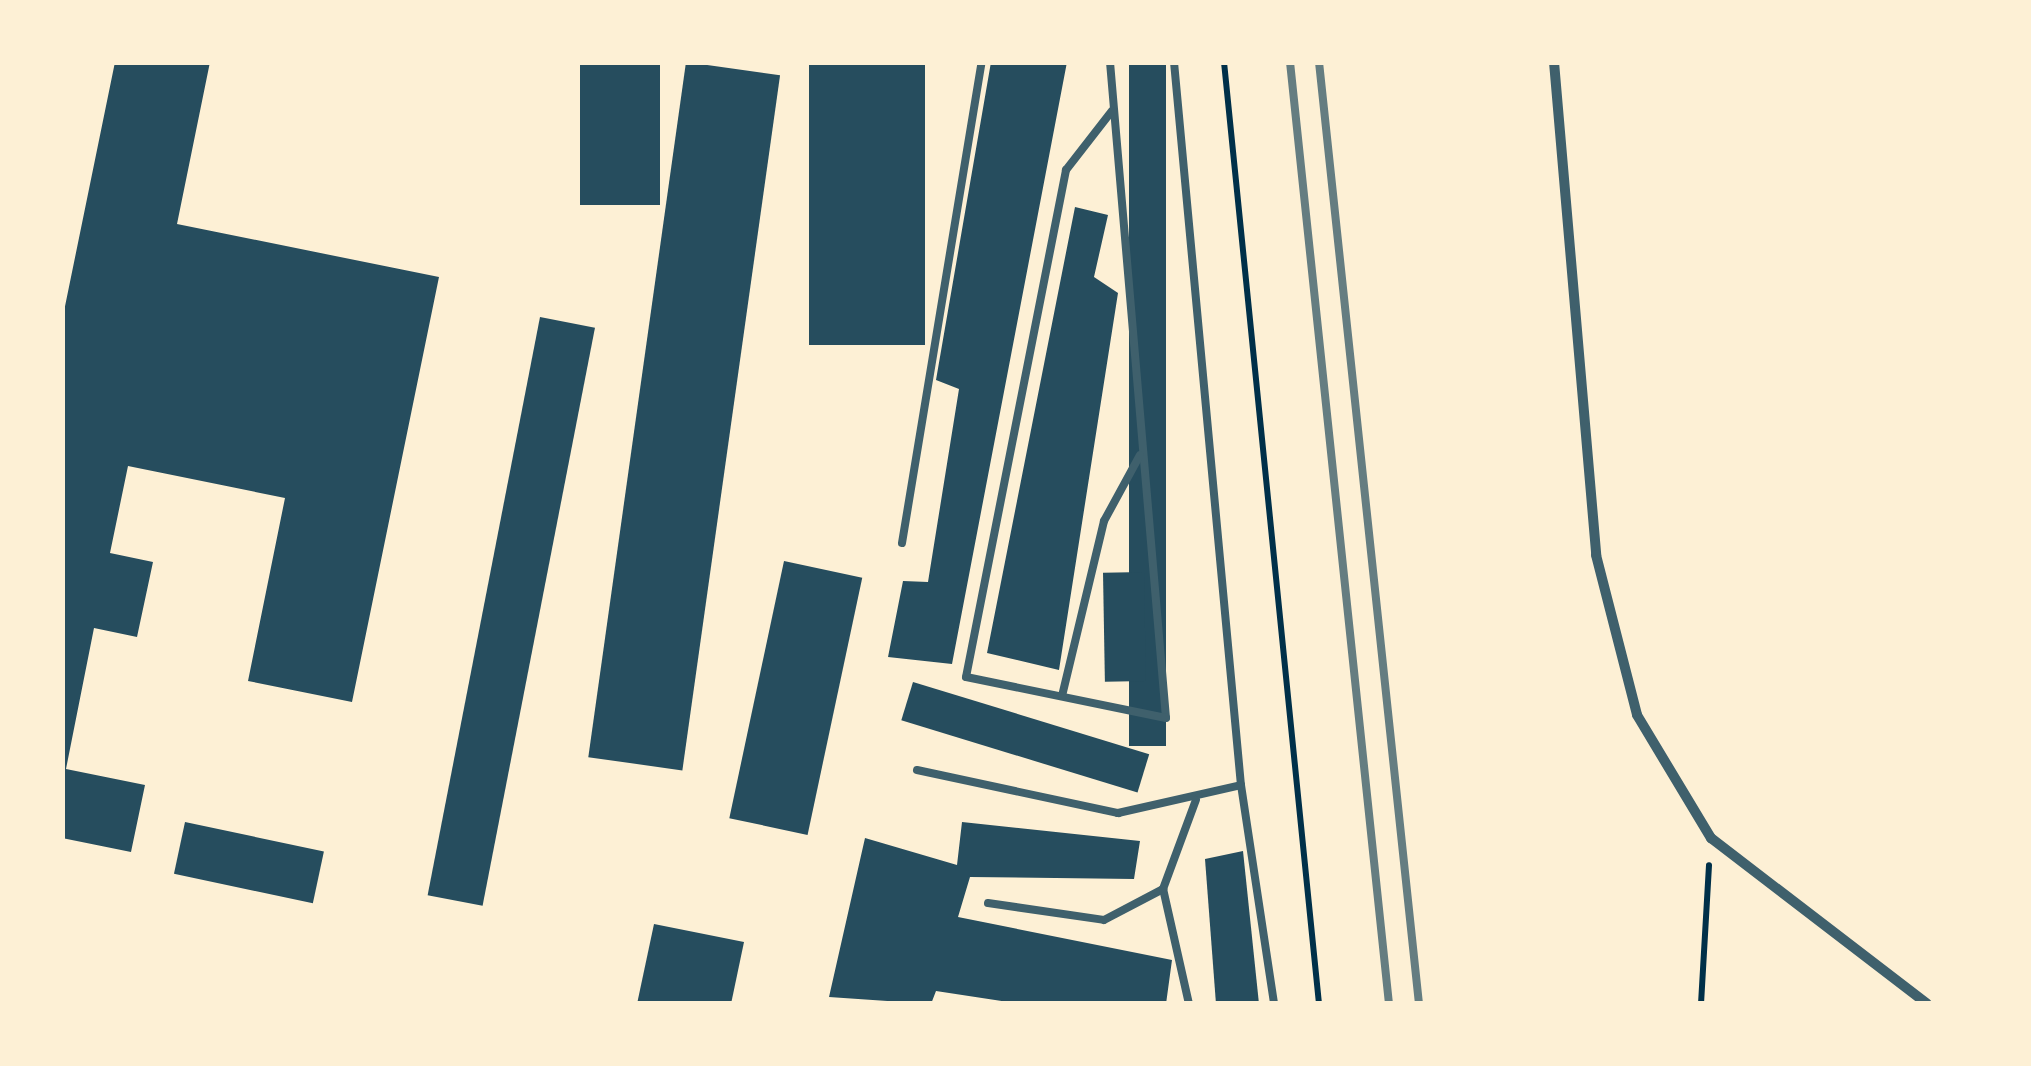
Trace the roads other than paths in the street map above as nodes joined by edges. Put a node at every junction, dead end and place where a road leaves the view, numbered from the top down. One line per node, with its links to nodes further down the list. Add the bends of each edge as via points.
1 (982, 62): 7 (lane)
2 (1110, 62): 5 (lane)
3 (1174, 62): 10 (lane)
4 (1554, 62): 16 (street, via 1596,555 1637,715 1711,838)
5 (1112, 111): 6 (lane); 8 (lane, via 1066,170 966,678)
6 (1141, 454): 8 (lane, via 1104,521); 8 (lane, via 1166,718)
7 (902, 543)
8 (1062, 696)
9 (916, 770): 11 (lane, via 1118,813)
10 (1242, 785): 11 (lane); 15 (lane)
11 (1196, 800): 12 (lane)
12 (1164, 889): 13 (lane, via 1104,920); 14 (lane)
13 (988, 904)
14 (1189, 1004)
15 (1274, 1004)
16 (1927, 1004)

